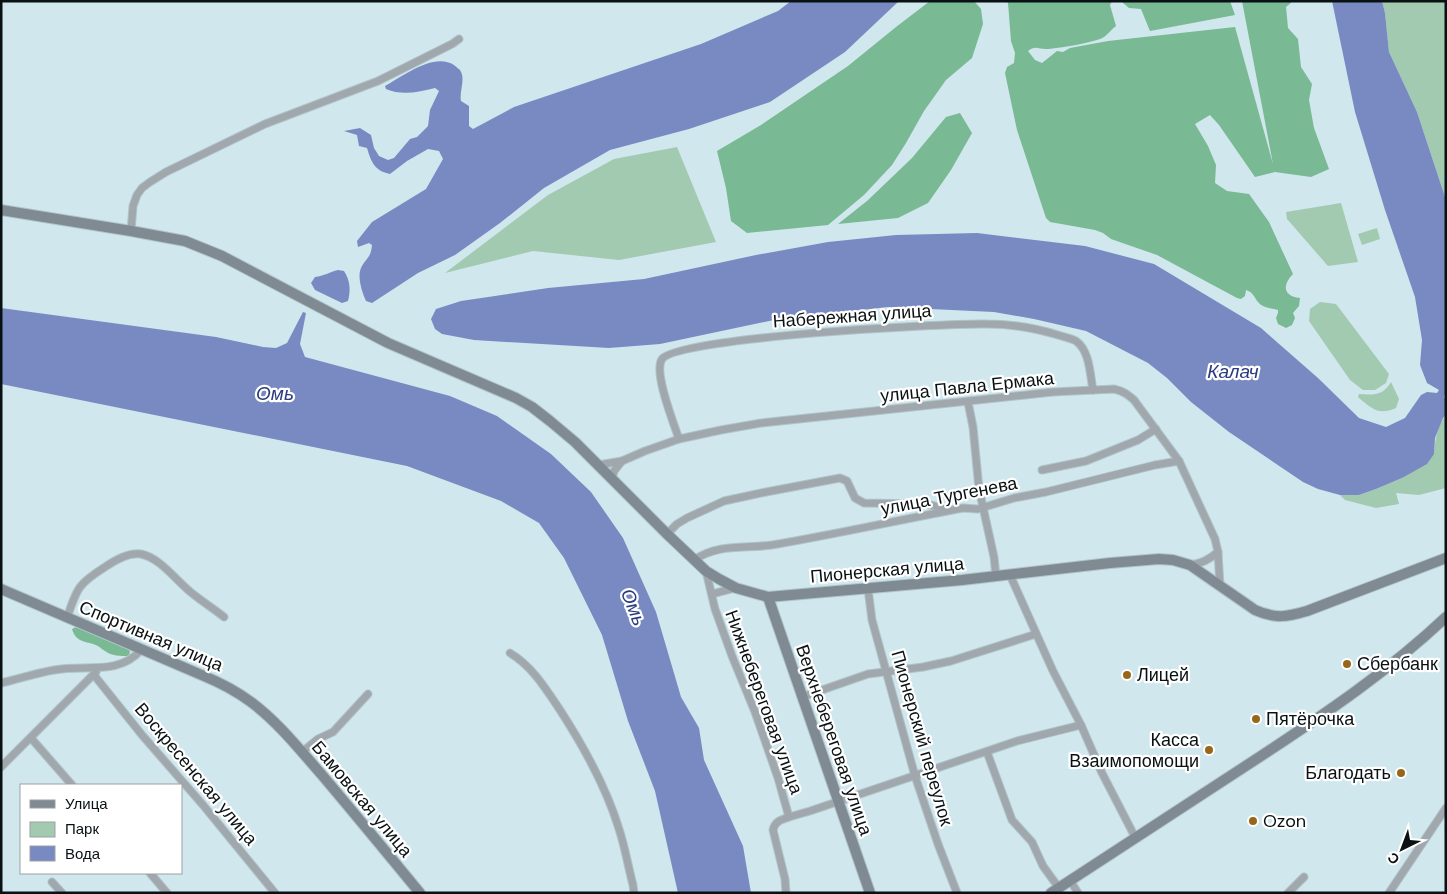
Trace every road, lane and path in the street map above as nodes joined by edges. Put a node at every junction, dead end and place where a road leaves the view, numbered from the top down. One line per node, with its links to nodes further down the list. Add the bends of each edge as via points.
1 (459, 39): 3 (street, via 378,81 265,124 166,172 137,195)
2 (1, 210): 3 (street, Пионерская улица)
3 (131, 231): 10 (street, Пионерская улица, via 202,247 388,343 516,398 550,421)
4 (1093, 390): 5 (street, улица Павла Ермака); 6 (street, улица Павла Ермака, via 1114,389 1127,394); 7 (street, Набережная улица, via 1089,366 1079,343 1020,326 948,324 746,339 674,352 663,358 660,376)
5 (968, 402): 7 (street, улица Павла Ермака, via 761,423); 13 (street)
6 (1156, 429): 9 (street, улица Павла Ермака); 11 (street, via 1138,440 1086,461)
7 (679, 439): 8 (street, улица Павла Ермака)
8 (622, 461): 10 (street, улица Павла Ермака); 12 (street)
9 (1179, 461): 13 (street, улица Тургенева); 16 (street, улица Павла Ермака, via 1211,528)
10 (598, 465): 12 (street, Пионерская улица)
11 (1042, 470)
12 (612, 479): 15 (street, Пионерская улица)
13 (984, 507): 14 (street, улица Тургенева); 22 (street)
14 (952, 510): 15 (street, via 926,504 864,503 856,498 847,481 840,478 724,501 687,518); 18 (street, улица Тургенева, via 771,545 716,550)
15 (667, 534): 18 (street, Пионерская улица)
16 (1218, 552): 19 (street, via 1204,562); 23 (street, улица Павла Ермака)
17 (1446, 558): 23 (street, Пионерская улица, via 1291,616 1266,616)
18 (694, 560): 20 (street, Пионерская улица)
19 (1190, 565): 21 (street, Пионерская улица, via 1173,560 1149,560); 23 (street, Пионерская улица)
20 (706, 571): 24 (street, Пионерская улица); 27 (street, Нижнебереговая улица)
21 (1010, 575): 22 (street, Пионерская улица); 32 (street)
22 (996, 576): 26 (street, Пионерская улица)
23 (1220, 586)
24 (736, 588): 27 (street); 28 (street, Пионерская улица)
25 (1, 589): 31 (street, Спортивная улица)
26 (868, 589): 28 (street, Пионерская улица); 36 (street, Пионерский переулок, via 872,620)
27 (712, 594): 51 (street, Нижнебереговая улица, via 732,656 758,719)
28 (768, 597): 40 (street, Верхнебереговая улица)
29 (224, 617): 31 (street, via 154,560 135,554 117,560 87,578 79,588)
30 (1446, 617): 52 (street, via 1406,652 1324,714)
31 (68, 618): 33 (street, Спортивная улица)
32 (1036, 634): 36 (street, via 951,661); 41 (street)
33 (141, 650): 35 (street, via 121,665); 42 (street, Спортивная улица, via 227,686 254,704)
34 (510, 653): 62 (street, via 540,681 596,771 619,829)
35 (100, 668): 37 (street); 38 (street, via 54,670)
36 (887, 671): 40 (street, via 868,674); 47 (street, Пионерский переулок)
37 (94, 675): 43 (street); 60 (street, Воскресенская улица)
38 (1, 683)
39 (368, 694): 44 (street, via 333,732)
40 (802, 697): 49 (street, Верхнебереговая улица)
41 (1081, 725): 45 (street); 52 (street)
42 (278, 727): 44 (street, Бамовская улица)
43 (30, 738): 46 (street); 48 (street)
44 (302, 752): 61 (street, Бамовская улица)
45 (987, 752): 47 (street); 57 (street, via 1012,820 1032,842)
46 (1, 767)
47 (915, 776): 49 (street); 65 (street, Пионерский переулок)
48 (71, 784)
49 (838, 801): 51 (street); 64 (street, Верхнебереговая улица)
50 (1446, 808): 68 (street)
51 (789, 817): 63 (street, Нижнебереговая улица, via 778,821 773,830)
52 (1135, 837): 55 (street)
53 (151, 874): 59 (street)
54 (1304, 877): 67 (street)
55 (1070, 880): 57 (street); 66 (street)
56 (52, 882): 58 (street)
57 (1055, 890)
58 (62, 893)
59 (167, 893)
60 (275, 893)
61 (420, 893)
62 (634, 893)
63 (786, 893)
64 (870, 893)
65 (957, 893)
66 (1078, 893)
67 (1288, 893)
68 (1389, 893)

